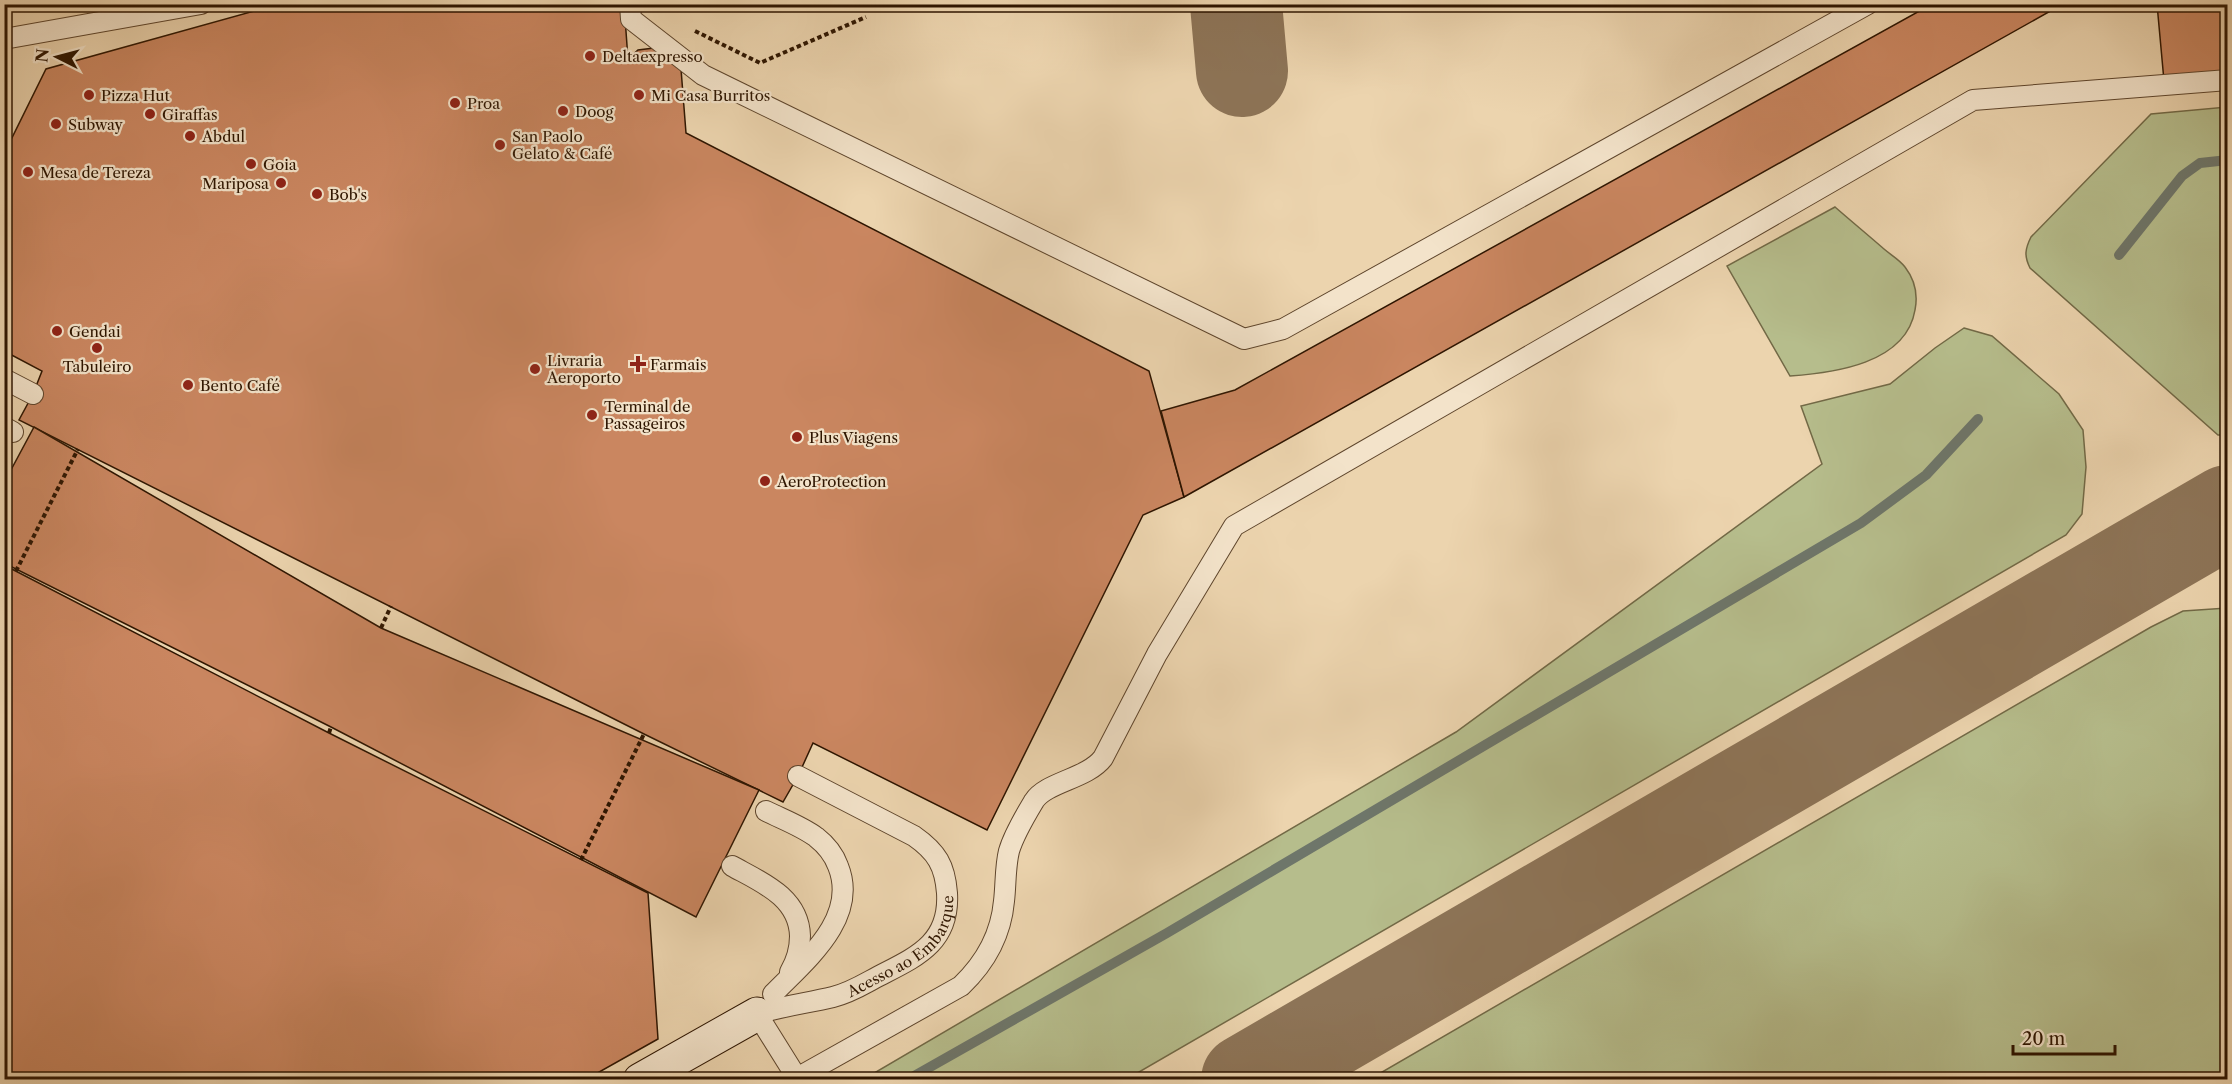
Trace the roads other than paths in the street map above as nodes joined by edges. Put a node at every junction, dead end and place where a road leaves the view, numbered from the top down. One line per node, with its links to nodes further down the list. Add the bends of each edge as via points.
1 (201, 4): 4 (lane)
2 (630, 4): 3 (lane, via 631,19 703,75 1244,339 1283,329)
3 (1868, 4)
4 (4, 39)
5 (2228, 80): 11 (lane, via 1973,100 1234,526 1157,654 1104,758 1092,769 1043,793 1033,804 1009,850 1000,924 975,973 961,986 797,1078)
6 (4, 379): 7 (lane)
7 (33, 394)
8 (798, 776): 11 (lane, Acesso ao Embarque, via 929,846 937,856 947,900 941,929 921,954 835,997 773,1009)
9 (766, 811): 11 (lane, via 816,837 834,856 844,880 842,904 831,930)
10 (732, 866): 11 (lane, via 774,890 797,918 797,958)
11 (765, 1004): 12 (main road)
12 (640, 1080)

